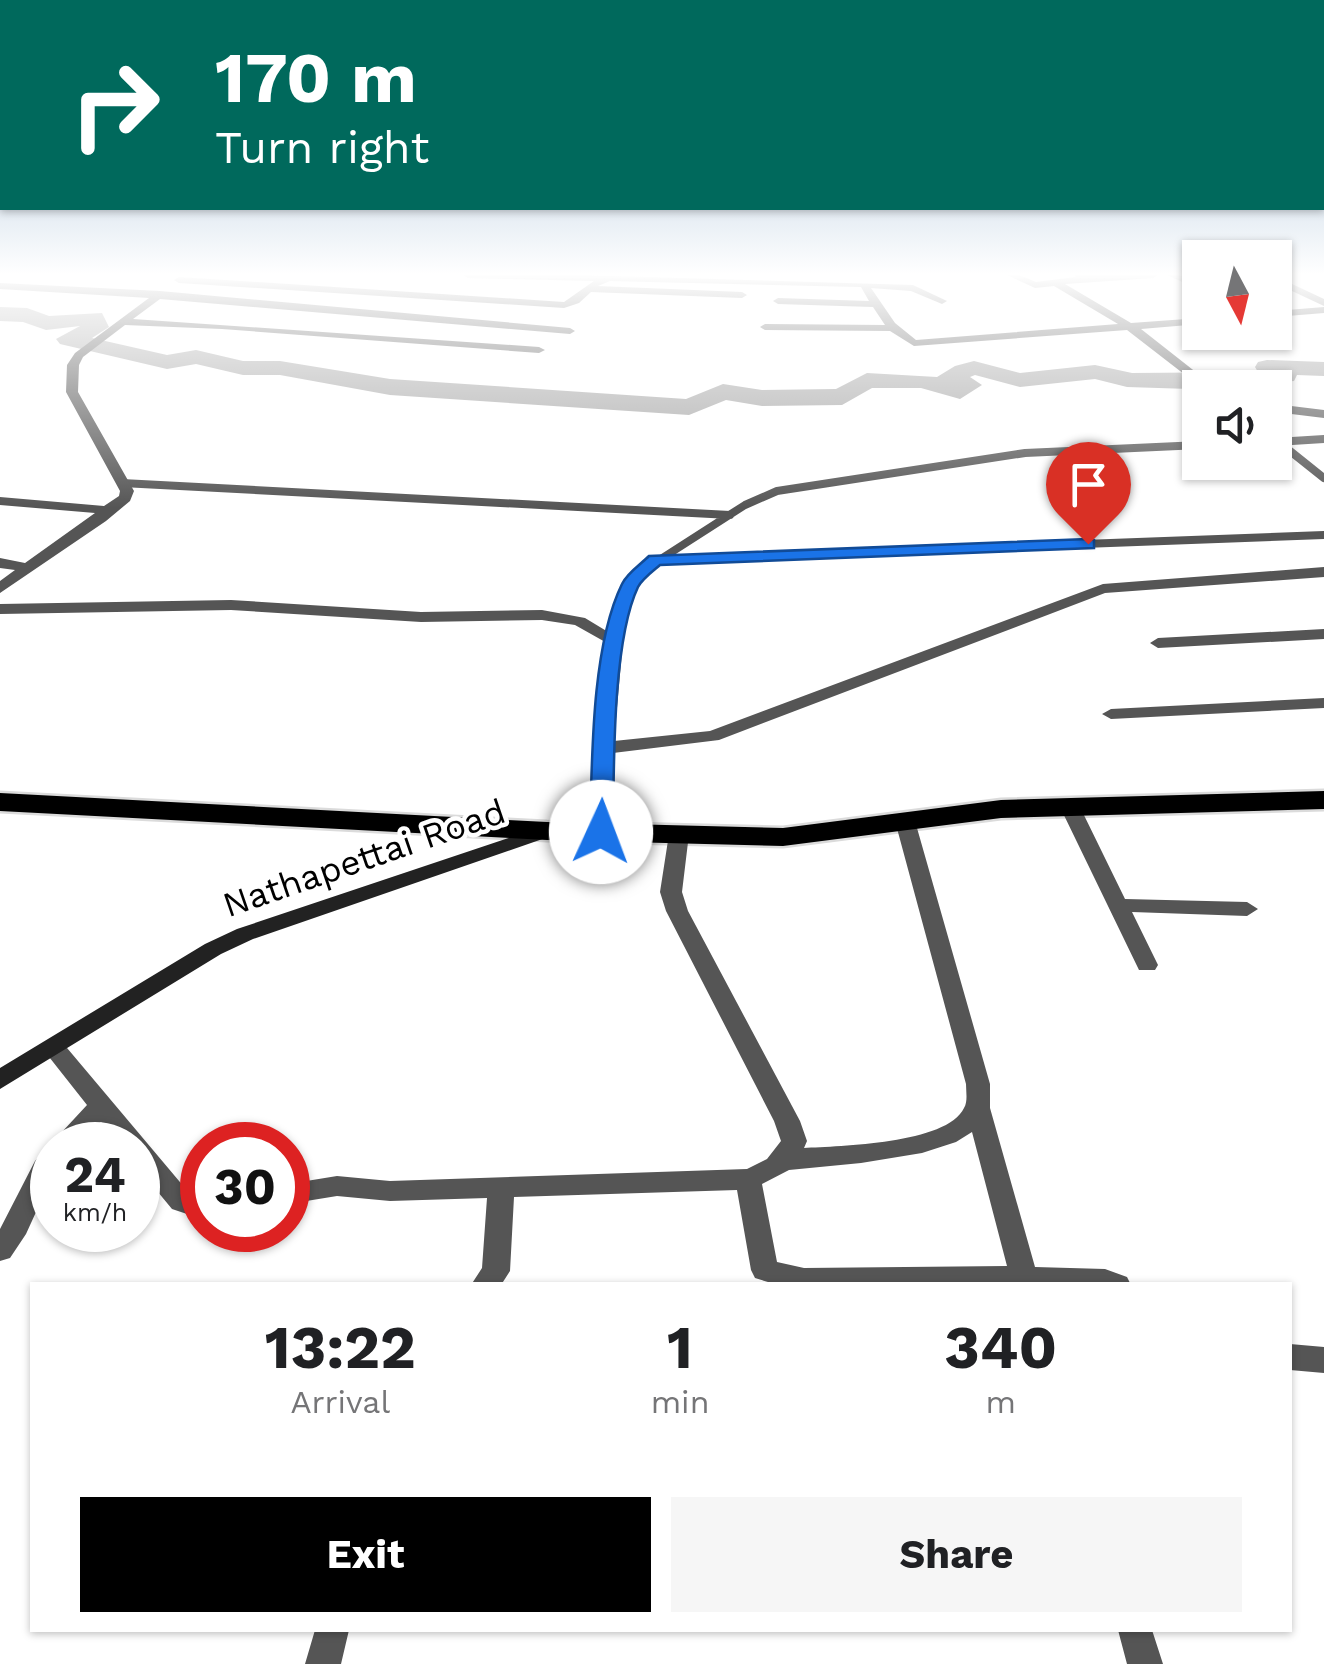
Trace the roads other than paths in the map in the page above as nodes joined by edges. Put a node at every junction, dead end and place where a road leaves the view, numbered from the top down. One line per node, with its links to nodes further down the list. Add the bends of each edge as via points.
1 (82, 353): 11 (street, via 74,360 72,392)
2 (1164, 353): 3 (street)
3 (1187, 370)
4 (1292, 410): 5 (street)
5 (1324, 414)
6 (1324, 439): 7 (lane)
7 (1292, 440)
8 (1182, 446): 13 (lane, via 1004,456 778,491)
9 (1292, 453): 10 (lane)
10 (1324, 478)
11 (122, 483): 13 (lane); 14 (street, via 125,498)
12 (0, 500): 14 (street, via 102,510)
13 (730, 515): 16 (lane)
14 (101, 518): 18 (street)
15 (1324, 535): 16 (lane)
16 (655, 560): 23 (lane, via 631,583)
17 (0, 563): 18 (street)
18 (30, 568): 20 (street)
19 (1324, 572): 27 (street, via 1103,589 713,736)
20 (0, 588)
21 (0, 610): 23 (street, via 231,606 422,617 542,615 579,621)
22 (1324, 634): 24 (street)
23 (614, 641): 27 (street)
24 (1158, 643)
25 (1324, 703): 26 (street)
26 (1111, 714)
27 (604, 748): 33 (street)
28 (1324, 800): 30 (highway)
29 (0, 802): 32 (highway)
30 (1070, 807): 31 (highway); 35 (street)
31 (905, 822): 34 (highway, via 783,837); 41 (street, via 978,1084)
32 (548, 831): 33 (highway); 38 (street, Nathapettai Road, via 212,949)
33 (601, 832): 34 (highway)
34 (679, 834): 44 (street, via 671,892 787,1120 794,1141)
35 (1118, 905): 36 (street); 37 (street)
36 (1247, 909)
37 (1148, 965)
38 (60, 1056): 39 (street, Nathapettai Road); 40 (street)
39 (0, 1080)
40 (97, 1100): 42 (street); 43 (street)
41 (978, 1108): 44 (street, via 961,1130 922,1144); 54 (street)
42 (80, 1122)
43 (115, 1122)
44 (786, 1160): 46 (street)
45 (160, 1176): 50 (street)
46 (748, 1179): 47 (street); 53 (street, via 766,1270)
47 (500, 1187): 48 (street); 52 (street, via 496,1271)
48 (310, 1190)
49 (30, 1197): 51 (street, via 16,1233)
50 (180, 1201)
51 (0, 1250)
52 (487, 1282)
53 (801, 1282)
54 (1026, 1282): 55 (street)
55 (1108, 1282)
56 (1292, 1357): 57 (street)
57 (1324, 1360)
58 (331, 1632): 60 (street)
59 (1135, 1632): 61 (street)
60 (323, 1664)
61 (1145, 1664)

